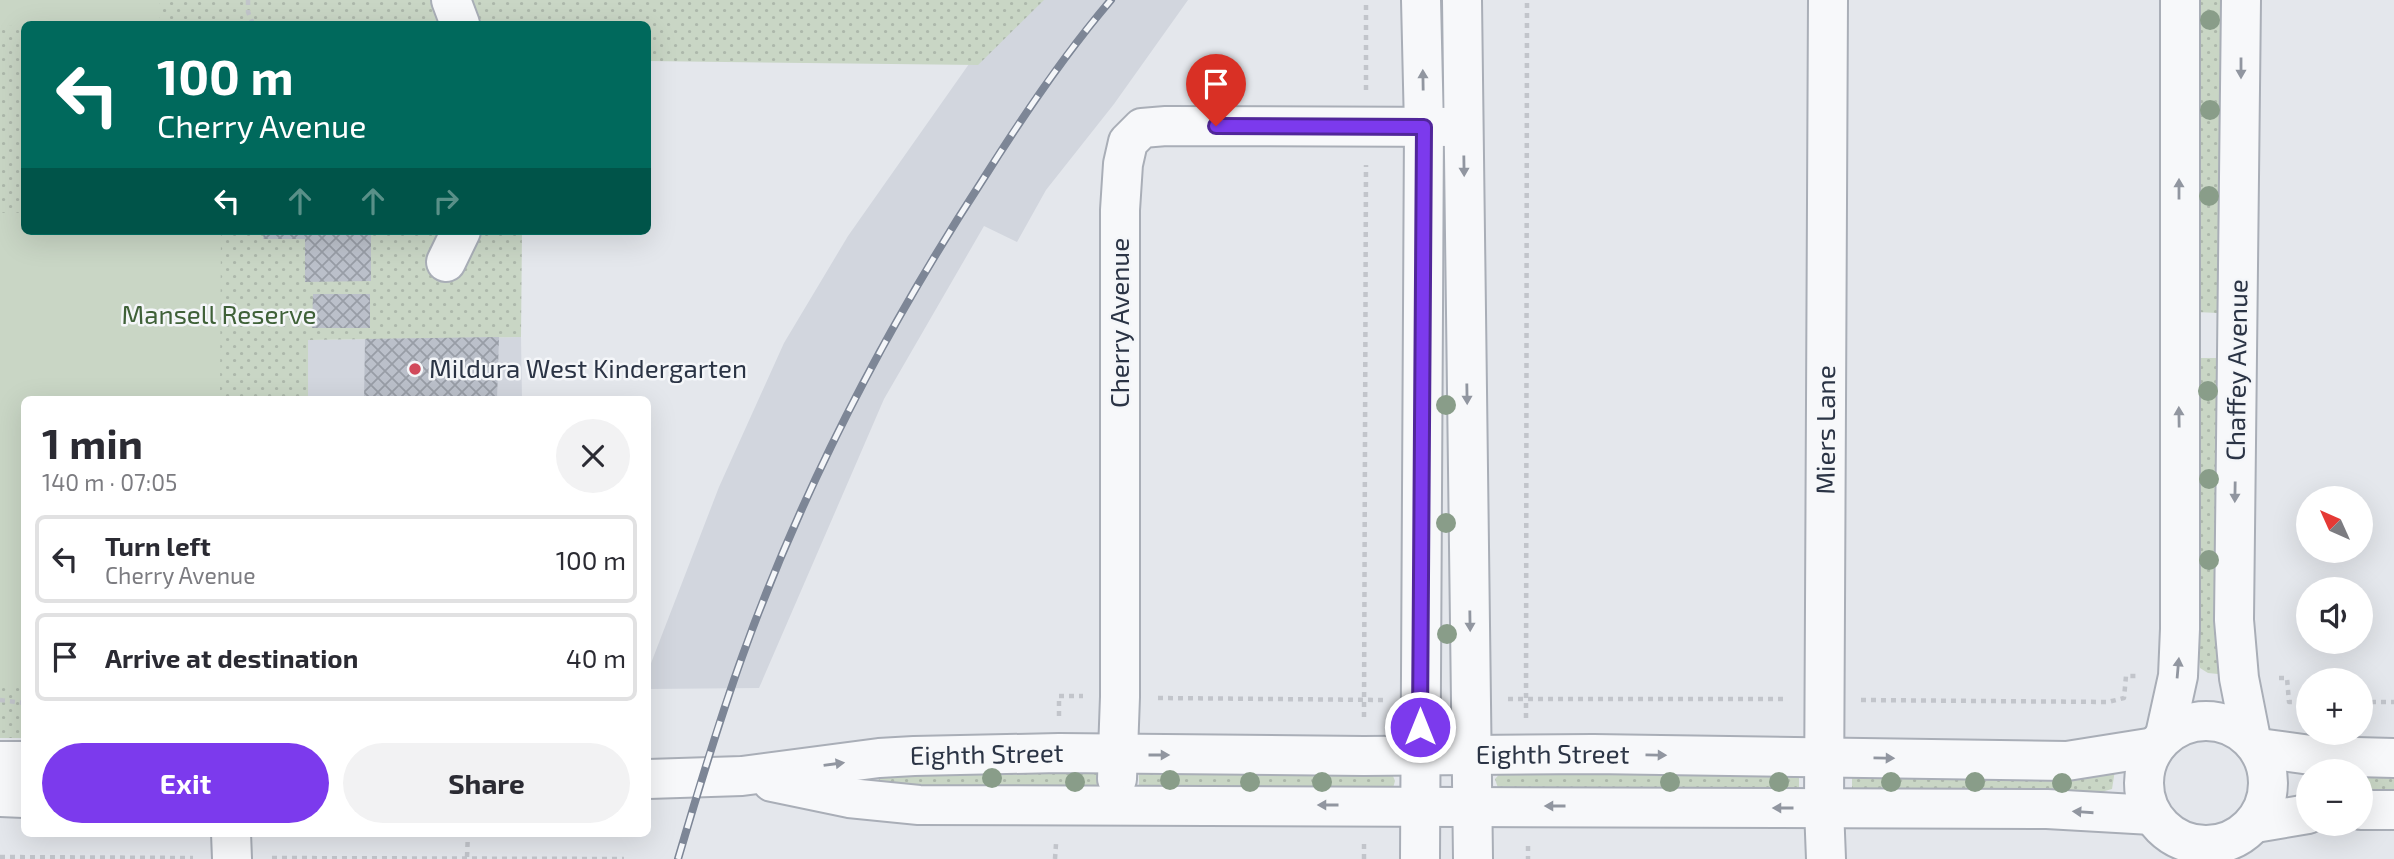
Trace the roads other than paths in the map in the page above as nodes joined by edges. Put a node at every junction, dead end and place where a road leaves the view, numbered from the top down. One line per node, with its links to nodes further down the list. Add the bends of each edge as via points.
1 (451, 0): 7 (street)
2 (1421, 0): 8 (street, one-way to 2)
3 (1462, 0): 9 (street)
4 (1828, 0): 17 (street, Miers Lane)
5 (2180, 0): 10 (street, one-way to 5)
6 (2241, 0): 11 (street, Chaffey Avenue, one-way to 11)
7 (459, 21)
8 (1424, 127): 9 (street, Cherry Avenue); 14 (street, Cherry Avenue, via 1154,127 1142,128 1128,142 1120,210); 15 (street)
9 (1463, 127): 16 (street, one-way to 16)
10 (2179, 340): 11 (street); 12 (street, one-way to 10, via 2178,676)
11 (2238, 340): 13 (street, Chaffey Avenue, one-way to 13, via 2234,620 2239,678)
12 (2160, 741): 13 (street, via 2182,726 2200,721 2236,728); 17 (street, Eighth Street, one-way to 12, via 2067,761); 32 (street, via 2143,780)
13 (2255, 744): 18 (street, via 2318,756); 33 (street, via 2267,766 2269,786 2265,806)
14 (1117, 755): 15 (street, Eighth Street, one-way to 15); 21 (street, Eighth Street, one-way to 14, via 914,756); 25 (street, Cherry Avenue)
15 (1420, 755): 16 (street, Eighth Street); 26 (street)
16 (1472, 756): 17 (street, Eighth Street, one-way to 17); 27 (street)
17 (1825, 758): 28 (street, Miers Lane)
18 (2394, 758)
19 (0, 761): 20 (street)
20 (21, 761)
21 (742, 776): 22 (street, Eighth Street); 25 (street, Eighth Street, via 876,802)
22 (651, 779)
23 (0, 797): 24 (street)
24 (21, 797)
25 (1118, 806): 26 (street, Eighth Street, one-way to 25)
26 (1419, 807): 27 (street, Eighth Street); 34 (street)
27 (1472, 807): 28 (street, Eighth Street, one-way to 27); 35 (street)
28 (1824, 808): 32 (street, Eighth Street, one-way to 28, via 2047,810); 36 (street, Miers Lane)
29 (2373, 810): 30 (street)
30 (2394, 810)
31 (2296, 819): 33 (street)
32 (2159, 833): 33 (street, via 2202,846)
33 (2247, 838)
34 (1420, 859)
35 (1473, 859)
36 (1826, 859)

